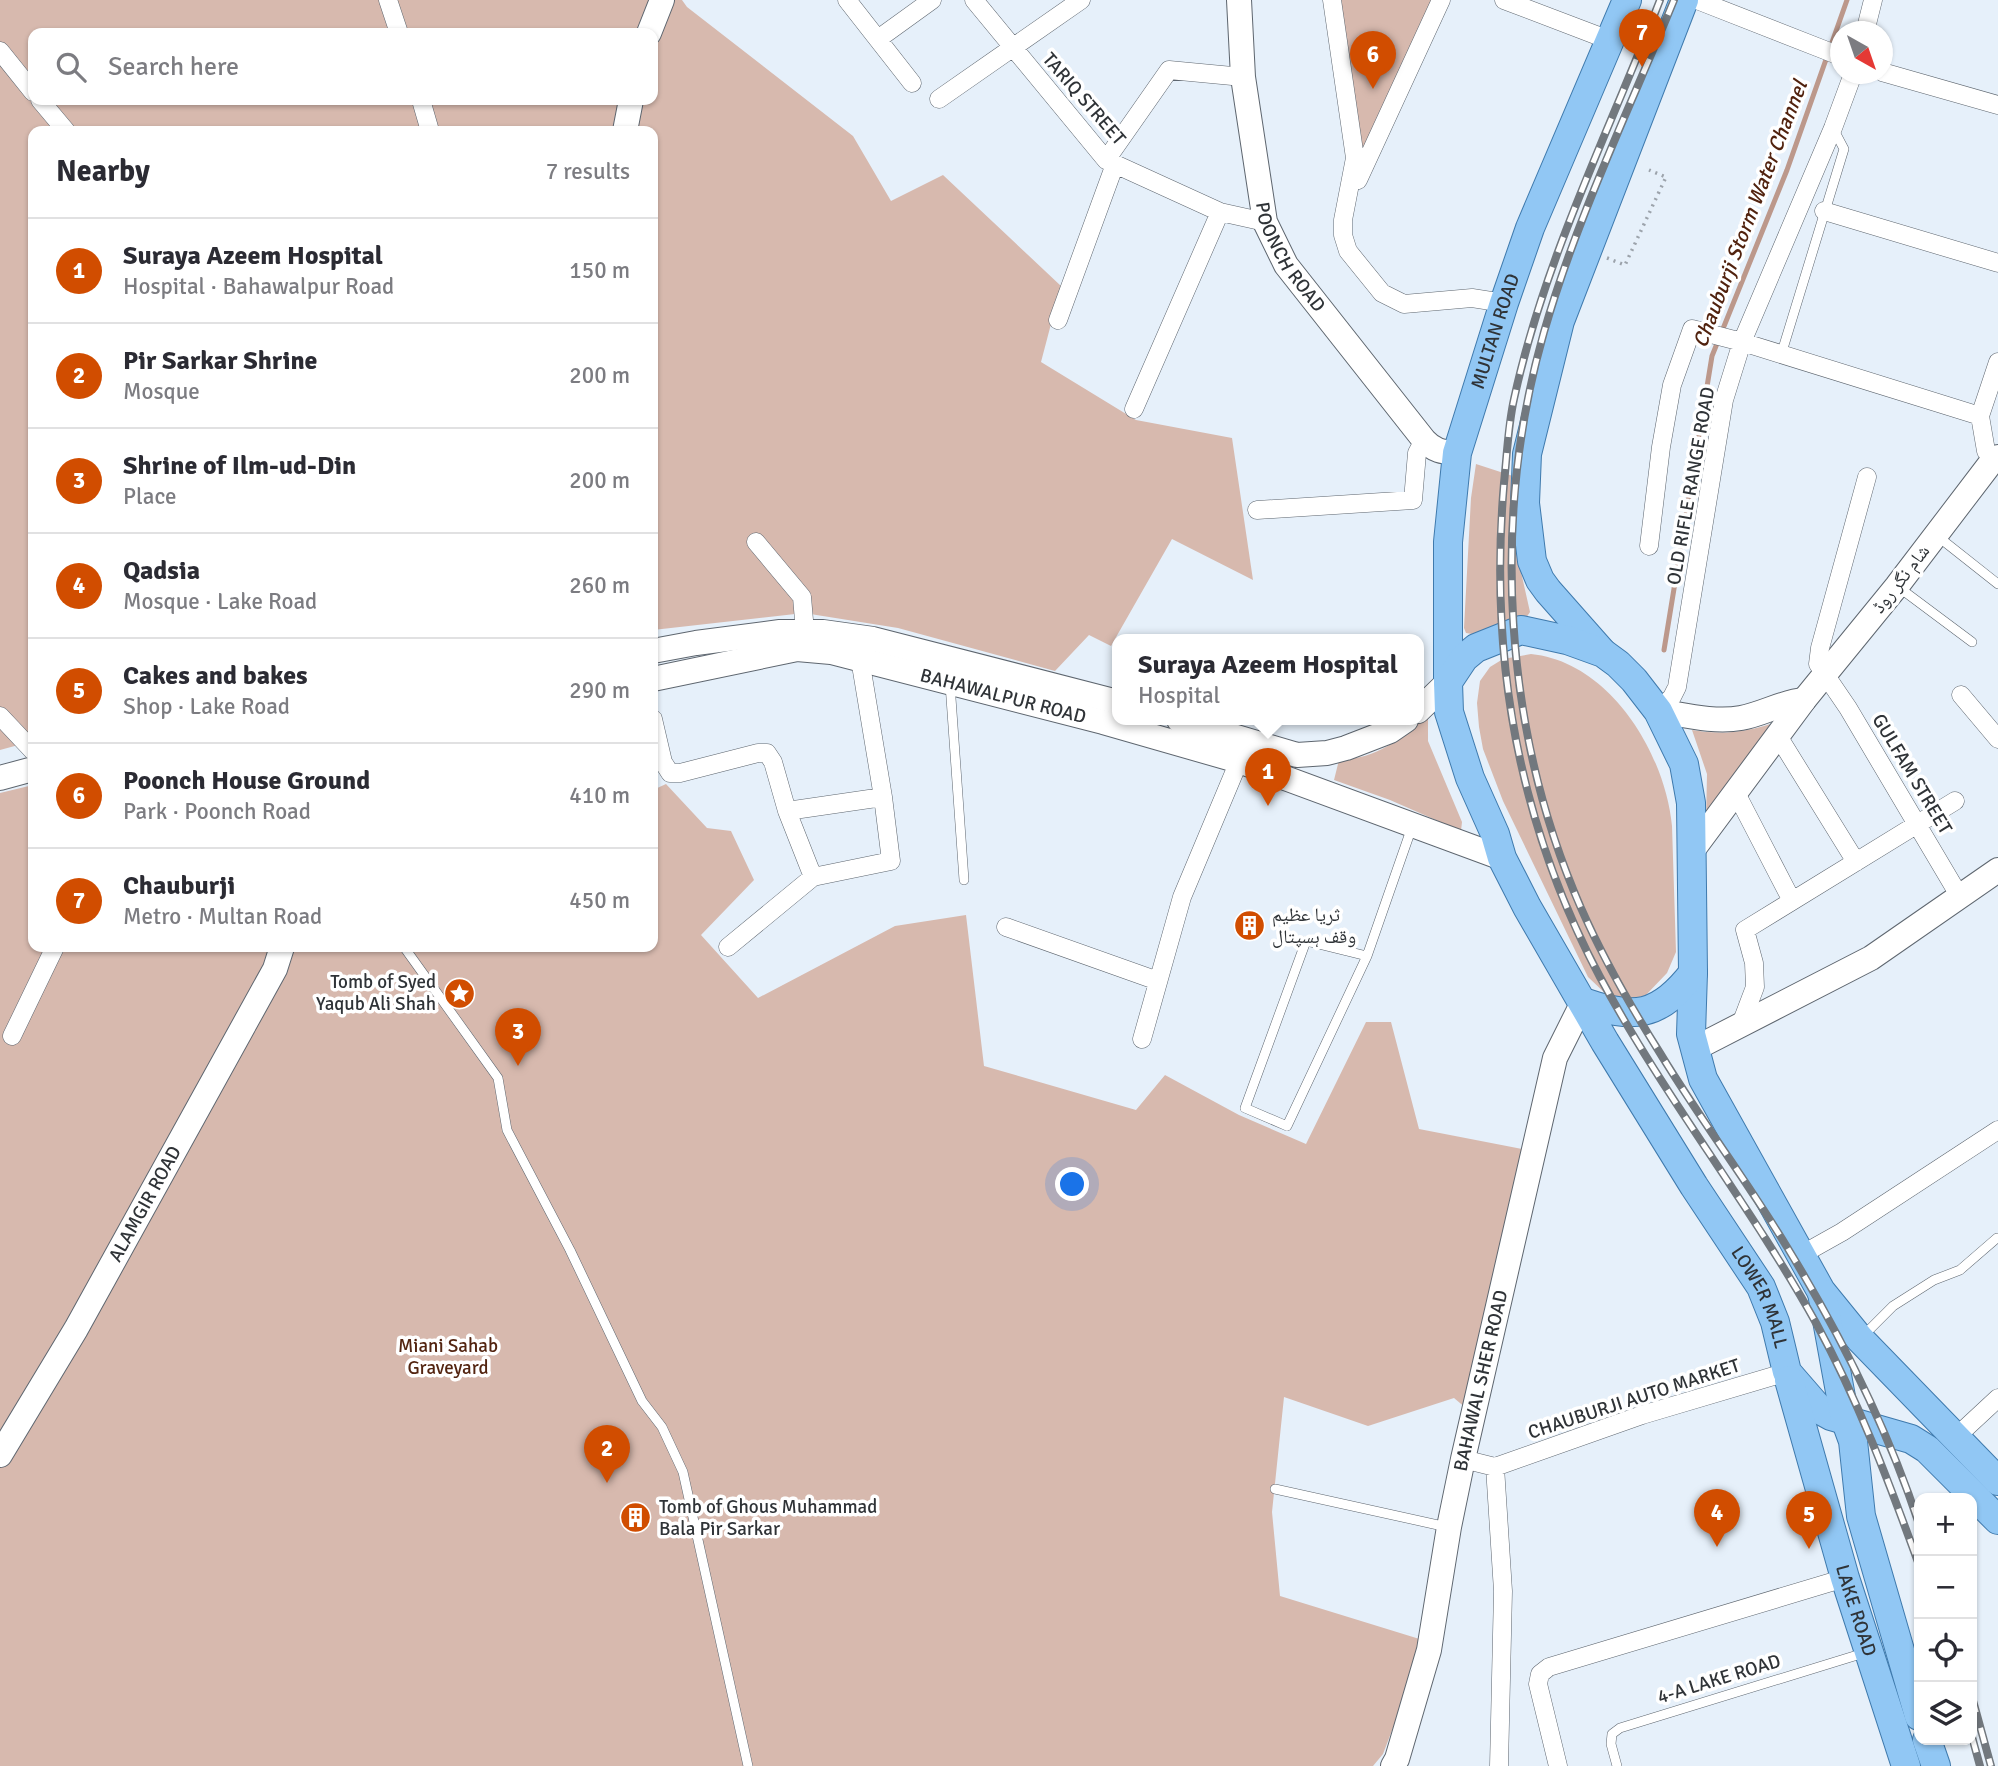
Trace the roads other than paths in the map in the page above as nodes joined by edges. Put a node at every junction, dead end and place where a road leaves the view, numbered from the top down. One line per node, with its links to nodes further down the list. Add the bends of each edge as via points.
1 (388, 0): 16 (street)
2 (662, 0): 17 (main road)
3 (846, 0): 18 (street)
4 (932, 0): 18 (street)
5 (974, 0): 20 (street, TARIQ STREET)
6 (1081, 0): 20 (street)
7 (1239, 0): 24 (main road, POONCH ROAD)
8 (1332, 0): 38 (street, via 1355,158)
9 (1441, 0): 38 (street)
10 (1504, 0): 19 (street)
11 (1627, 0): 19 (main road, MULTAN ROAD)
12 (1684, 0): 63 (main road, via 1560,321 1527,454 1525,503 1532,561 1540,580)
13 (1698, 0): 22 (street)
14 (1873, 0): 15 (street)
15 (1868, 21)
16 (397, 28)
17 (651, 28)
18 (878, 39): 25 (street)
19 (1609, 40): 43 (main road, MULTAN ROAD, via 1530,228)
20 (1013, 48): 28 (street); 37 (street, TARIQ STREET)
21 (0, 51): 27 (street)
22 (1830, 52)
23 (1893, 75): 32 (street)
24 (1242, 77): 37 (street, via 1169,71); 41 (main road, POONCH ROAD)
25 (912, 83)
26 (1849, 84): 36 (street, OLD RIFLE RANGE ROAD)
27 (28, 86)
28 (939, 99)
29 (44, 105): 33 (street)
30 (422, 105): 34 (street)
31 (630, 105): 35 (main road)
32 (1998, 105)
33 (62, 126)
34 (429, 126)
35 (626, 126)
36 (1833, 128): 39 (lane, via 1844,149); 45 (street, OLD RIFLE RANGE ROAD)
37 (1111, 162): 40 (street, TARIQ STREET); 44 (street)
38 (1348, 202): 43 (street, via 1343,235 1348,251 1382,293 1404,304 1472,298)
39 (1824, 211): 42 (street); 46 (lane)
40 (1220, 212): 41 (street, TARIQ STREET); 48 (street)
41 (1265, 222): 50 (main road, POONCH ROAD, via 1286,265)
42 (1998, 262)
43 (1504, 303): 51 (main road, MULTAN ROAD)
44 (1058, 320)
45 (1737, 341): 46 (street); 57 (street, via 1692,329 1672,385); 73 (street, OLD RIFLE RANGE ROAD, via 1681,672 1672,697)
46 (1781, 355): 49 (street)
47 (1998, 362): 49 (street)
48 (1134, 409)
49 (1979, 416): 52 (street, via 1986,451)
50 (1424, 440): 51 (main road, POONCH ROAD, via 1432,449); 54 (street, via 1417,453 1413,500)
51 (1457, 453): 68 (main road, MULTAN ROAD, via 1448,542)
52 (1996, 461): 55 (main road, شام نگر روڈ)
53 (1867, 477): 65 (street, via 1821,648 1818,664)
54 (1257, 510)
55 (1936, 534): 58 (lane); 59 (main road, شام نگر روڈ)
56 (756, 542): 60 (street, via 802,597)
57 (1649, 546)
58 (1998, 584)
59 (1897, 586): 61 (lane); 65 (main road, شام نگر روڈ)
60 (805, 632): 62 (main road, BAHAWALPUR ROAD); 70 (main road, BAHAWALPUR ROAD, via 873,639)
61 (1972, 642)
62 (658, 650)
63 (1603, 653): 68 (main road, via 1521,630 1476,648); 73 (main road, via 1634,680)
64 (860, 659): 66 (main road, BAHAWALPUR ROAD, via 797,649); 67 (main road, BAHAWALPUR ROAD); 89 (street)
65 (1825, 675): 71 (main road, شام نگر روڈ); 92 (street, GULFAM STREET)
66 (658, 677)
67 (950, 682): 75 (main road, BAHAWALPUR ROAD); 99 (lane)
68 (1448, 682): 72 (main road); 95 (main road, MULTAN ROAD, via 1454,731)
69 (1961, 695): 80 (street)
70 (1112, 700)
71 (1804, 700): 73 (main road, via 1739,718); 79 (main road, شام نگر روڈ)
72 (1424, 706)
73 (1658, 711): 94 (main road, via 1689,783)
74 (0, 716): 82 (street)
75 (1112, 725)
76 (1113, 725): 84 (main road, BAHAWALPUR ROAD)
77 (1196, 725): 78 (main road, via 1297,755 1327,754)
78 (1399, 725)
79 (1778, 736): 88 (main road, شام نگر روڈ); 96 (street)
80 (1998, 739)
81 (658, 740): 91 (street, via 670,773 767,753)
82 (28, 747)
83 (28, 754): 85 (main road)
84 (1239, 761): 93 (main road, BAHAWALPUR ROAD); 109 (street, via 1182,897)
85 (0, 762)
86 (28, 770): 87 (main road)
87 (0, 778)
88 (1737, 793): 94 (main road, شام نگر روڈ); 101 (street)
89 (883, 797): 91 (street); 98 (street, via 891,861)
90 (1955, 800): 92 (street)
91 (787, 811): 98 (street)
92 (1917, 824): 96 (street); 100 (street, GULFAM STREET)
93 (1413, 825): 95 (main road, BAHAWALPUR ROAD); 107 (lane)
94 (1692, 851): 108 (main road)
95 (1502, 858): 110 (main road, LOWER MALL)
96 (1856, 862): 101 (street)
97 (1997, 872): 100 (main road)
98 (813, 877): 103 (street)
99 (964, 880)
100 (1960, 897): 111 (main road, via 1871,958)
101 (1792, 901): 111 (street, via 1745,930 1755,987)
102 (1006, 927): 109 (street)
103 (727, 947)
104 (53, 952): 112 (street)
105 (280, 952): 124 (main road, ALAMGIR ROAD, via 103,1281)
106 (408, 952): 136 (lane, via 498,1078 507,1130 682,1472)
107 (1367, 956): 107 (lane, via 1287,1126 1245,1108 1306,941)
108 (1693, 973): 110 (main road, via 1661,1004 1643,1012 1610,1012); 114 (main road)
109 (1158, 981): 113 (street)
110 (1583, 1002): 120 (main road, LOWER MALL, via 1761,1287); 125 (main road, BAHAWAL SHER ROAD, via 1555,1058)
111 (1741, 1024): 114 (main road)
112 (12, 1036)
113 (1142, 1038)
114 (1694, 1049): 117 (main road, via 1703,1079)
115 (1998, 1130): 117 (street)
116 (1997, 1238): 119 (lane, via 1960,1270 1893,1306)
117 (1801, 1255): 118 (main road)
118 (1821, 1290): 119 (main road); 122 (main road)
119 (1860, 1339): 123 (main road)
120 (1787, 1372): 122 (main road, LOWER MALL, via 1820,1410); 126 (street, CHAUBURJI AUTO MARKET, via 1642,1415); 131 (main road, LAKE ROAD)
121 (1998, 1398): 123 (street)
122 (1845, 1419): 129 (main road, LOWER MALL, via 1911,1439 1927,1449); 133 (main road, via 1853,1441 1861,1516)
123 (1956, 1437): 127 (main road)
124 (0, 1455)
125 (1462, 1459): 126 (street); 130 (main road, BAHAWAL SHER ROAD)
126 (1495, 1467): 137 (street, via 1503,1591)
127 (1998, 1481)
128 (1275, 1489): 130 (lane)
129 (1998, 1521)
130 (1449, 1527): 135 (main road, BAHAWAL SHER ROAD, via 1429,1650)
131 (1845, 1578): 132 (main road, LAKE ROAD); 138 (street, via 1549,1667 1540,1674 1538,1684)
132 (1869, 1651): 139 (lane, 4-A LAKE ROAD, via 1620,1728 1612,1734); 140 (main road, LAKE ROAD)
133 (1914, 1699)
134 (1929, 1745): 141 (main road)
135 (1400, 1764)
136 (748, 1766)
137 (1499, 1766)
138 (1558, 1766)
139 (1616, 1766)
140 (1906, 1766)
141 (1936, 1766)

